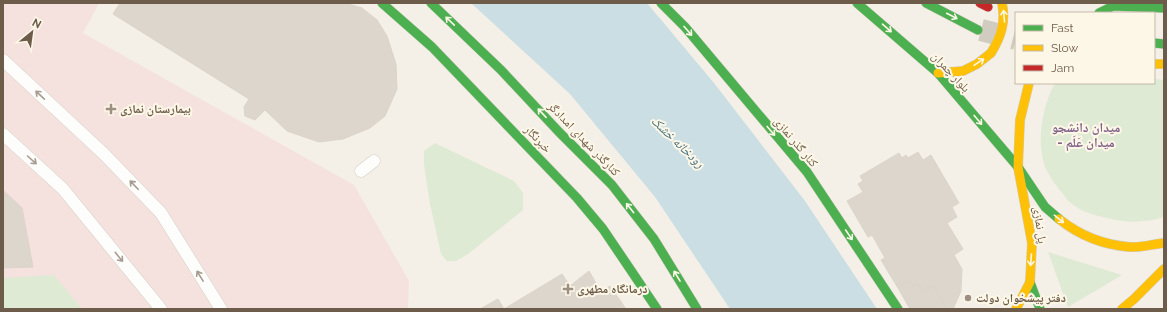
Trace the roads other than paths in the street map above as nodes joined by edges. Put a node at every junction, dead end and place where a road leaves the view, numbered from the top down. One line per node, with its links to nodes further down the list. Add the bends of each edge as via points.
1 (382, 3): 25 (main road, خبرنگار, via 432,47 577,198 603,229)
2 (431, 3): 26 (main road, کنارگذر شهدای امدادگر, one-way to 2, via 654,239 612,185 501,70)
3 (660, 3): 27 (main road, کنار گذر نمازی, one-way to 27, via 685,27 807,172)
4 (857, 3): 13 (main road, بلوار چمران, one-way to 13)
5 (926, 3): 11 (main road, one-way to 11)
6 (1002, 3): 13 (main road, one-way to 6, bridge, via 963,71 991,54 1000,39 1004,22)
7 (1100, 3): 8 (main road)
8 (1112, 6): 9 (main road); 10 (main road)
9 (1164, 8)
10 (1101, 12)
11 (978, 30)
12 (3, 60): 24 (lane, one-way to 12, via 161,213 104,154)
13 (938, 73): 17 (main road, بلوار چمران, one-way to 17)
14 (1029, 84): 17 (main road, پل نمازی, via 1020,120)
15 (3, 134): 23 (lane, one-way to 23, via 63,188)
16 (374, 161): 18 (lane)
17 (1018, 167): 19 (main road, بلوار چمران, one-way to 19, via 1045,208 1070,228 1098,241 1131,247); 21 (main road, پل نمازی, one-way to 21, via 1032,243)
18 (361, 171)
19 (1164, 243)
20 (1164, 269): 22 (main road)
21 (1030, 282): 28 (main road, پل نمازی); 29 (main road)
22 (1134, 299): 30 (main road); 31 (main road)
23 (161, 309)
24 (221, 309)
25 (657, 309)
26 (697, 309)
27 (898, 309)
28 (1016, 309)
29 (1040, 309)
30 (1122, 309)
31 (1134, 309)

